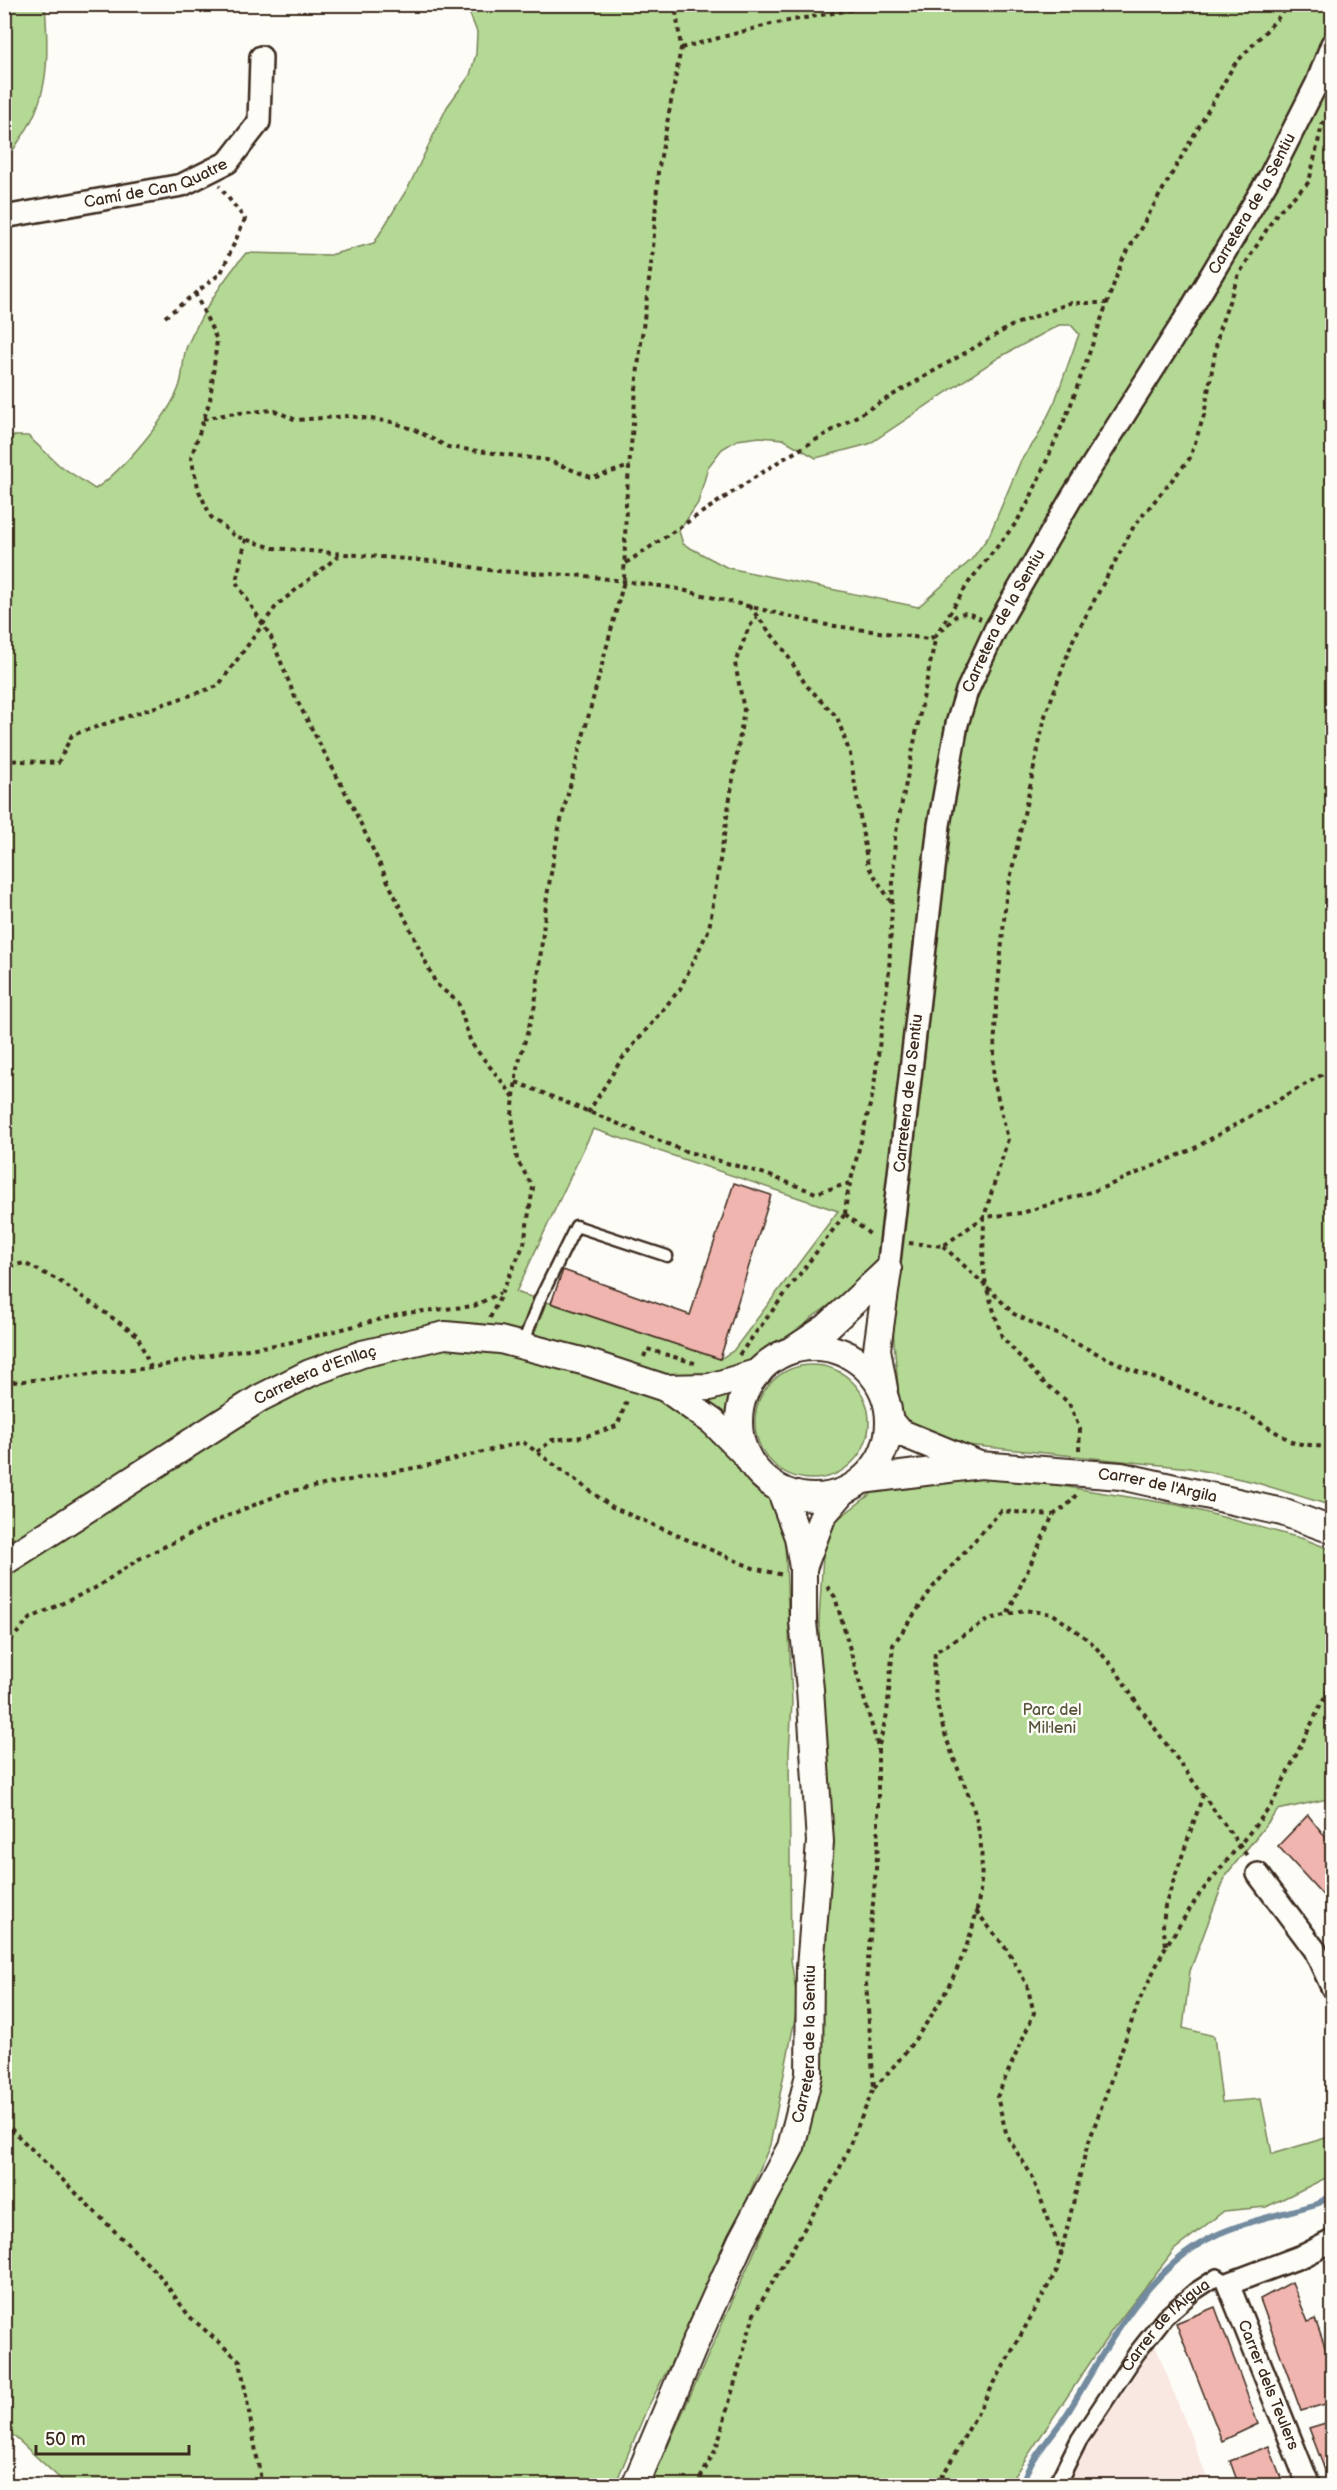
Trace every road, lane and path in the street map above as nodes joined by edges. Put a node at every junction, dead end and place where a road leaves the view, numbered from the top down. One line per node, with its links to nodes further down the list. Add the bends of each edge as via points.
1 (675, 4): 4 (path)
2 (884, 4): 4 (path, via 771,24)
3 (1332, 44): 21 (street, Carretera de la Sentiu, via 1269,178)
4 (681, 48): 13 (path, via 658,172)
5 (261, 57): 7 (street, Camí de Can Quatre, via 259,122 228,162)
6 (1332, 105): 29 (path, via 1322,125 1309,182 1277,213 1239,274 1219,330 1204,415 1190,458 1134,526 1073,640 1045,716 1006,898 993,1078 1008,1139)
7 (206, 173): 8 (street, Camí de Can Quatre, via 182,185); 9 (path, via 245,219 220,273)
8 (4, 217)
9 (195, 293): 11 (path); 12 (path, via 217,340 210,400)
10 (1107, 303): 16 (path, via 1070,303 1013,325 778,462)
11 (165, 317)
12 (202, 419): 13 (path, via 273,410 296,420 349,416 392,422 448,447 547,460 593,478); 14 (path, via 191,458 199,491 211,517)
13 (630, 466): 16 (path)
14 (246, 539): 15 (path, via 273,548); 20 (path, via 236,582)
15 (341, 554): 17 (path); 20 (path, via 277,604)
16 (626, 563): 17 (path)
17 (624, 581): 18 (path); 25 (path, via 559,828 535,1005)
18 (748, 605): 19 (path); 21 (path, via 831,626 929,639 958,613 966,612)
19 (757, 617): 23 (path, via 806,685 837,717 852,764 868,866); 27 (path, via 735,663 744,710 709,929 680,989 621,1060)
20 (262, 622): 22 (path, via 218,686 72,735 58,763); 26 (path, via 436,984 458,1002 471,1043)
21 (996, 628): 30 (street, Carretera de la Sentiu, via 967,691 957,724 939,825)
22 (4, 760)
23 (892, 903)
24 (1332, 1069): 29 (path, via 1193,1149 1100,1189 1022,1214)
25 (516, 1082): 26 (path); 27 (path)
26 (514, 1097): 36 (path, via 517,1160 533,1187 524,1244)
27 (588, 1113): 28 (path, via 685,1151 765,1174 816,1194)
28 (850, 1183)
29 (984, 1216): 31 (path); 35 (path, via 982,1263)
30 (890, 1241): 31 (path); 33 (street, Carretera de la Sentiu); 40 (path, via 873,1237 845,1214)
31 (943, 1246): 35 (path)
32 (667, 1256): 37 (lane, via 576,1226 540,1299)
33 (888, 1270): 38 (street, via 827,1327); 47 (street, Carretera de la Sentiu, via 877,1349)
34 (4, 1272): 42 (path, via 5,1268 24,1263 58,1280 137,1335)
35 (986, 1286): 48 (path, via 1014,1314 1130,1369 1241,1411 1294,1443); 49 (path, via 1002,1337 1042,1381 1069,1403 1080,1429)
36 (500, 1293): 37 (path, via 489,1317); 42 (path, via 474,1306 405,1313 288,1343)
37 (511, 1343): 45 (street, Carretera d'Enllaç); 58 (street, Carretera d'Enllaç, via 445,1335 362,1354 310,1372 260,1398)
38 (790, 1351): 43 (street); 47 (street, via 813,1347 836,1350 856,1360 873,1376)
39 (642, 1362): 41 (path, via 648,1349)
40 (733, 1362)
41 (706, 1367)
42 (151, 1368): 44 (path)
43 (759, 1372): 45 (street, Carretera d'Enllaç, via 710,1387); 51 (street, via 746,1391 740,1412 740,1435)
44 (4, 1383)
45 (665, 1388): 51 (street, Carretera d'Enllaç, via 713,1422)
46 (629, 1395): 50 (path, via 617,1426 583,1437 552,1440)
47 (887, 1408): 52 (street, Carrer de l'Argila, via 899,1432); 53 (street, via 882,1453 877,1463)
48 (1332, 1448)
49 (1078, 1450)
50 (537, 1452): 59 (path, via 612,1507 753,1568); 61 (path, via 523,1443 435,1464 286,1491 139,1559 95,1588 31,1618)
51 (747, 1456): 54 (street, via 761,1475)
52 (980, 1465): 53 (street, Carrer de l'Argila); 57 (street, Carrer de l'Argila, via 1121,1476 1282,1512)
53 (852, 1486): 54 (street, via 822,1497); 59 (street, Carretera de la Sentiu, via 823,1515)
54 (780, 1490): 59 (street, Carretera de la Sentiu, via 798,1537)
55 (1076, 1491): 56 (path, via 1076,1498)
56 (1053, 1515): 60 (path); 63 (path, via 1001,1510 933,1587 893,1645 887,1714)
57 (1332, 1530)
58 (4, 1562)
59 (803, 1574): 76 (street, Carretera de la Sentiu, via 819,1842 810,1968 810,2075 791,2147 741,2241)
60 (1008, 1614): 64 (path, via 1024,1610 1053,1614 1091,1642 1115,1669); 67 (path, via 990,1619 935,1652 935,1703 979,1834 981,1882)
61 (4, 1647)
62 (1332, 1682): 65 (path, via 1271,1806)
63 (878, 1747)
64 (1203, 1794): 65 (path); 68 (path, via 1165,1906)
65 (1240, 1843): 66 (path); 68 (path, via 1198,1895)
66 (1258, 1874): 69 (street, via 1315,1950)
67 (976, 1911): 70 (path, via 961,1963 932,2015); 73 (path, via 1008,1951 1027,1985 1034,2013 997,2097 1007,2136 1032,2176)
68 (1166, 1946): 73 (path, via 1139,2001 1086,2150)
69 (1332, 1986)
70 (874, 2088)
71 (4, 2122): 75 (path, via 159,2276 189,2316 240,2361)
72 (1332, 2241): 74 (street, Carrer de l'Aigua)
73 (1062, 2255): 77 (path, via 992,2391)
74 (1228, 2284): 78 (street, Carrer de l'Aigua, via 1217,2277 1165,2317 1079,2440); 79 (street, Carrer dels Teulers)
75 (262, 2486)
76 (635, 2486)
77 (937, 2486)
78 (1056, 2486)
79 (1309, 2486)

